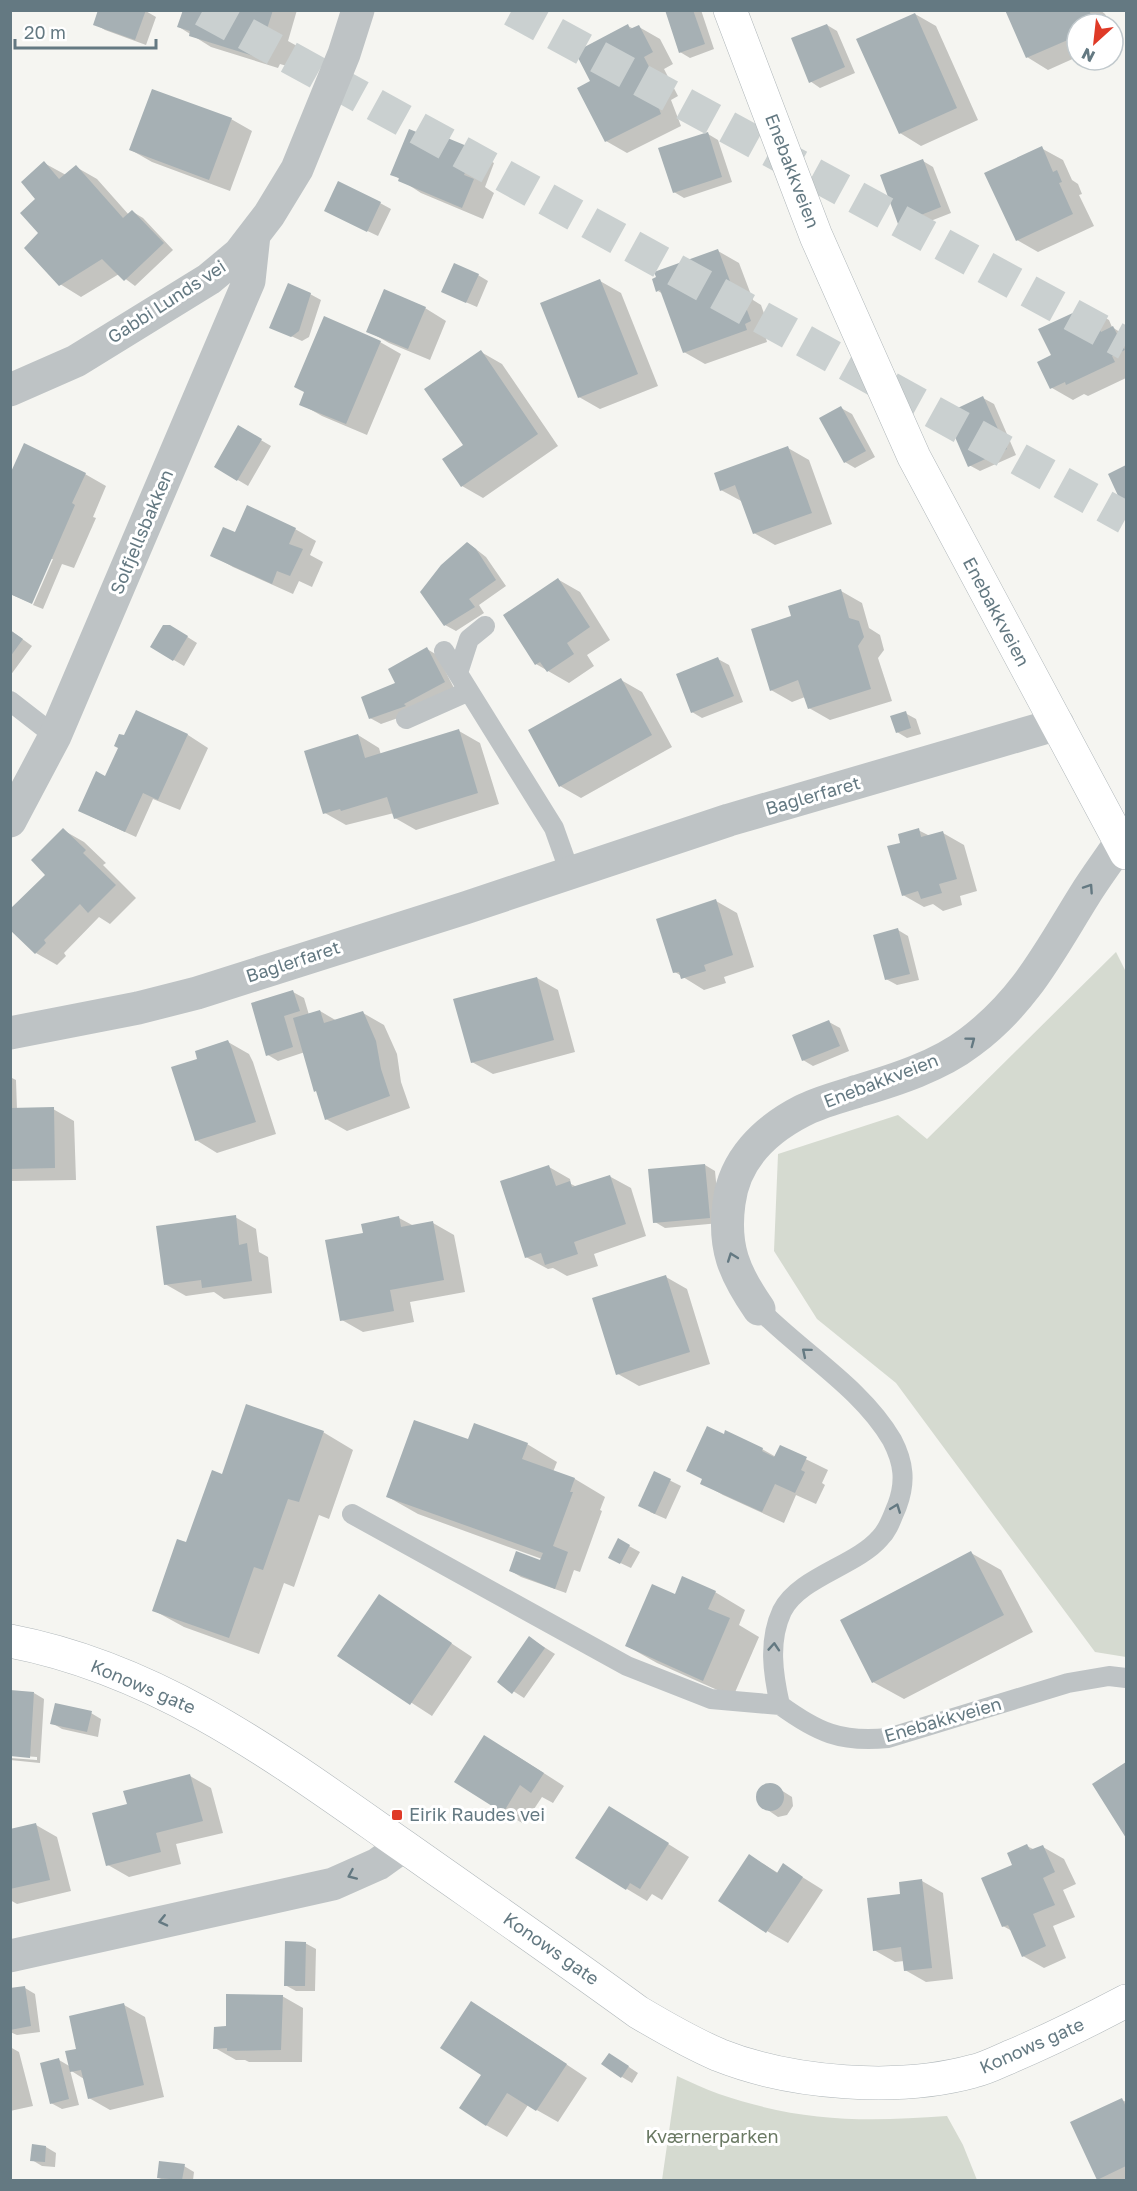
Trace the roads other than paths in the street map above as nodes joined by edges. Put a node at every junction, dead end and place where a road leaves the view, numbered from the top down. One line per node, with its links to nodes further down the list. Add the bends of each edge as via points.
1 (358, 10): 3 (street, Gabbi Lunds vei, via 297,169)
2 (730, 10): 11 (street, Enebakkveien, via 816,236 914,457)
3 (254, 235): 4 (street, Gabbi Lunds vei, via 239,254 209,279 76,361); 12 (street, Solfjellsbakken, via 249,281)
4 (10, 390)
5 (485, 626): 7 (lane, via 469,639)
6 (444, 651): 7 (lane)
7 (458, 673): 8 (lane)
8 (469, 691): 10 (lane); 15 (lane, via 554,828)
9 (10, 701): 12 (lane)
10 (406, 718)
11 (1058, 724): 14 (street, Enebakkveien); 15 (street, Baglerfaret, via 729,820)
12 (55, 736): 13 (street, Solfjellsbakken)
13 (10, 821)
14 (1124, 848): 17 (street, Enebakkveien, one-way to 14, via 743,1286 729,1250 726,1226 741,1162 772,1130 803,1110 924,1068 969,1044 1023,992 1084,896)
15 (570, 873): 16 (street, Baglerfaret, via 197,993)
16 (10, 1033)
17 (759, 1308): 21 (lane, Enebakkveien, one-way to 17, via 772,1651 783,1610 794,1595 880,1538 890,1524 904,1480 892,1441 868,1407)
18 (352, 1514): 21 (lane, via 627,1666 711,1698)
19 (10, 1641): 22 (street, Konows gate, via 97,1666 198,1711 282,1760)
20 (1126, 1678): 21 (lane, Enebakkveien, via 1109,1676 1068,1683 898,1735 864,1741 821,1730)
21 (780, 1705)
22 (403, 1846): 23 (street, one-way to 23, via 378,1864 333,1884); 24 (street, Konows gate, via 638,2012 720,2055 763,2069 809,2078 892,2083 947,2077 975,2071 1064,2035)
23 (10, 1956)
24 (1126, 2001)

